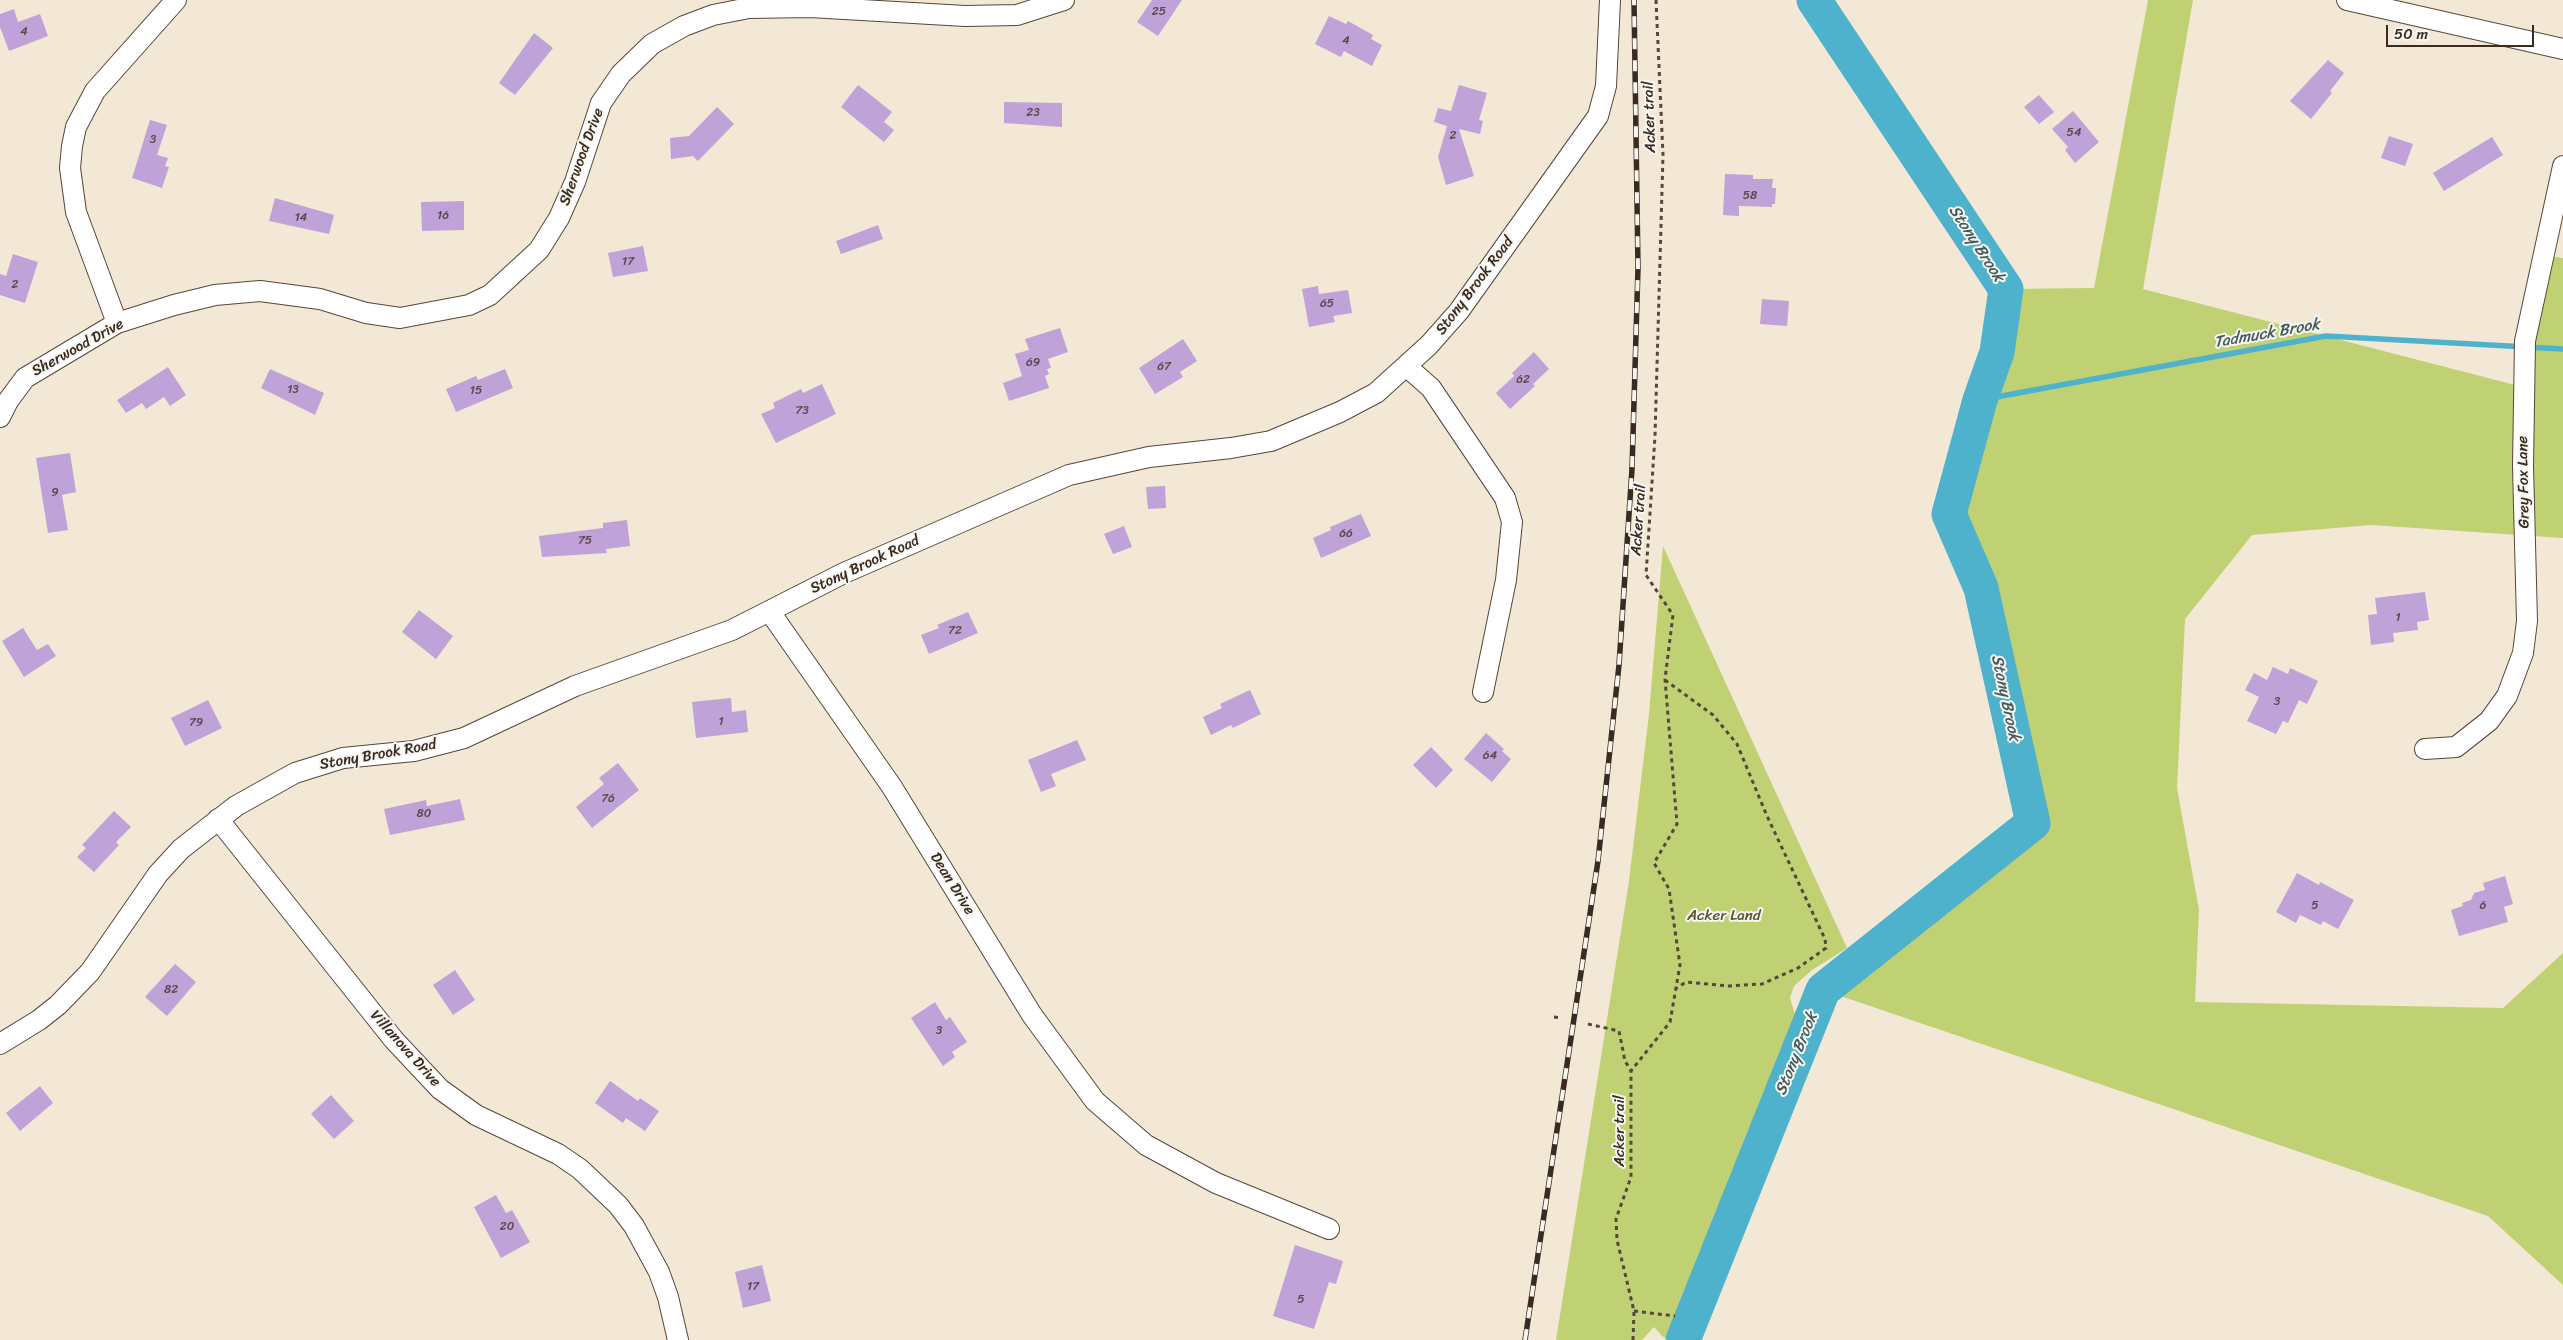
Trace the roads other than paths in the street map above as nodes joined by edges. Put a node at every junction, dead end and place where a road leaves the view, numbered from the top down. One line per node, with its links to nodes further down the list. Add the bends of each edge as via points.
1 (176, 0): 7 (street, via 95,91 76,127 72,146 70,168 76,212)
2 (1064, 0): 7 (street, Sherwood Drive, via 1017,16 810,7 750,8 713,15 684,26 652,44 621,74 601,103 575,182 559,218 540,250 490,296 469,305 400,318 366,313 320,299 260,291 215,295)
3 (1607, 0): 8 (street, Stony Brook Road, via 1606,86 1598,116 1459,311 1429,346)
4 (2347, 0): 5 (street)
5 (2563, 49)
6 (2563, 166): 12 (street, Grey Fox Lane, via 2525,341 2526,621 2523,653 2499,708 2478,731 2456,747)
7 (117, 324): 9 (street, Sherwood Drive, via 25,378)
8 (1406, 366): 10 (street, Stony Brook Road, via 1376,393 1340,412 1270,440 1232,448 1149,457 1069,475 844,572); 11 (street, via 1431,388 1505,498 1512,522 1506,580)
9 (0, 417)
10 (770, 612): 13 (street, Stony Brook Road, via 732,630 576,686 464,738 414,751 343,758 295,773); 15 (street, Dean Drive, via 892,787 1032,1015 1095,1101 1146,1145 1216,1183)
11 (1483, 692)
12 (2425, 749)
13 (218, 819): 14 (street, Stony Brook Road, via 169,862 90,972 38,1020); 16 (street, Villanova Drive, via 399,1046 440,1089 476,1115 558,1154 580,1169 618,1206 643,1241 659,1272)
14 (0, 1044)
15 (1329, 1229)
16 (678, 1340)

